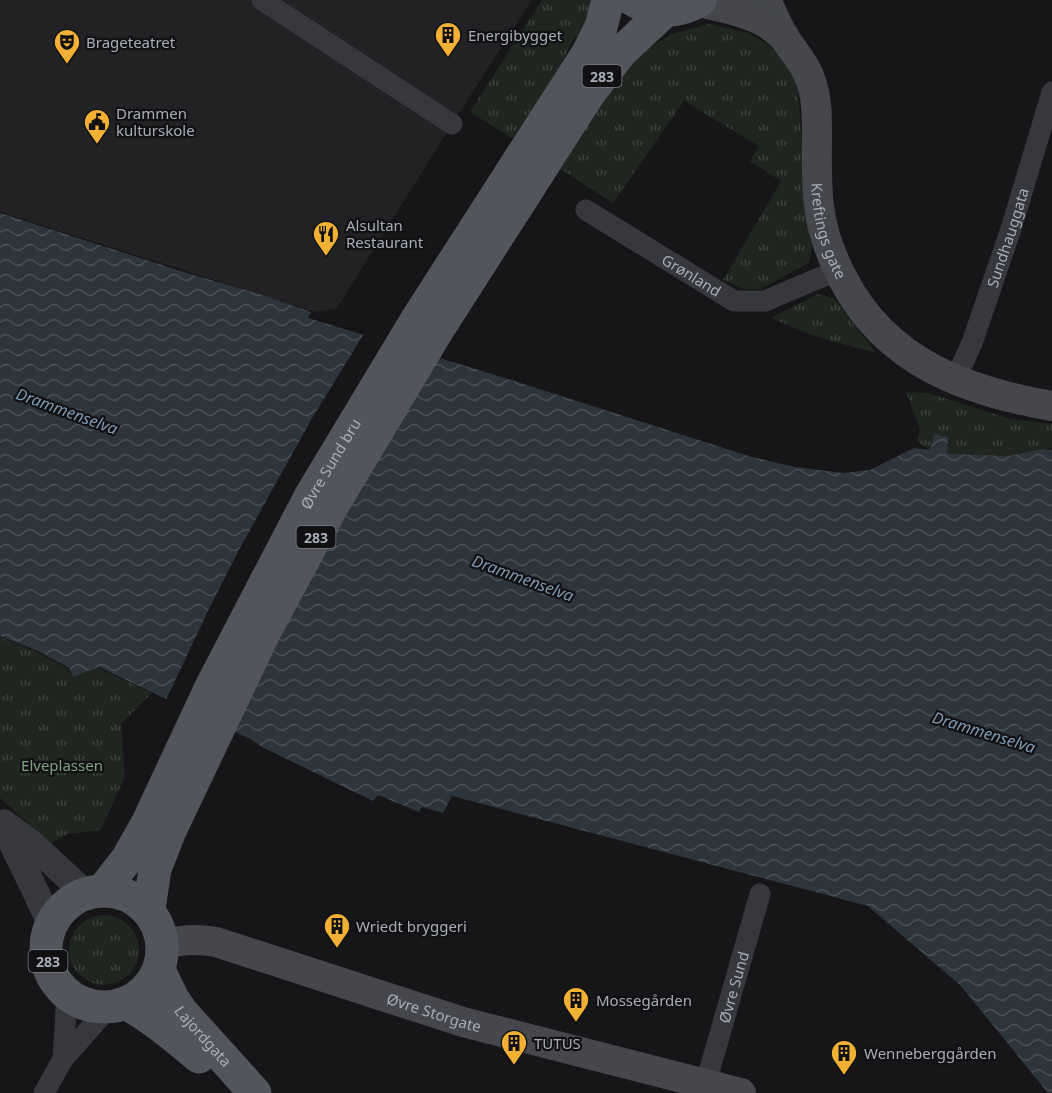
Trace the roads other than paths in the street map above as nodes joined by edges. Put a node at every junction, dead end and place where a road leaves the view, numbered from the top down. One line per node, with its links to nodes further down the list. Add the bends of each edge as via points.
1 (262, 0): 9 (street)
2 (609, 0): 10 (main road, 283, via 601,27)
3 (633, 0): 6 (main road)
4 (764, 0): 7 (main road, Kreftings gate)
5 (699, 1): 6 (main road, 283); 7 (main road, Kreftings gate, via 746,15)
6 (665, 11): 10 (main road, 283, via 621,52)
7 (783, 36): 12 (main road, Kreftings gate, via 801,59 813,87 821,221)
8 (1052, 92): 13 (street, Sundhauggata, via 1011,229 972,343)
9 (452, 124)
10 (543, 146): 15 (main road, Øvre Sund bru / 283, via 427,325 367,447)
11 (586, 210): 12 (street, Grønland, via 734,301 765,301)
12 (838, 270): 13 (main road, Kreftings gate, via 878,329 921,363)
13 (955, 380): 14 (main road, Kreftings gate)
14 (1052, 406)
15 (197, 746): 17 (main road, 283, via 127,859); 19 (main road, 283, via 180,808 155,868)
16 (2, 821): 17 (street); 20 (street)
17 (94, 891): 19 (main road, via 121,893); 20 (main road, 283, via 68,902)
18 (760, 894): 25 (street, Øvre Sund)
19 (149, 909): 21 (main road, 283, via 156,922)
20 (51, 926): 22 (main road, 283, via 48,963)
21 (160, 958): 23 (main road, via 146,989); 25 (main road, Øvre Storgate, via 177,942 216,942 463,1022); 28 (main road, Lajordgata / 283, via 173,999 181,1011)
22 (67, 994): 23 (main road, 283, via 94,1006); 24 (street)
23 (117, 1005): 24 (street); 27 (main road, Lajordgata / 283, via 143,1013 172,1034 204,1060)
24 (63, 1059): 26 (street)
25 (705, 1088): 29 (main road, Øvre Storgate)
26 (44, 1093)
27 (233, 1093)
28 (255, 1093)
29 (741, 1093)

